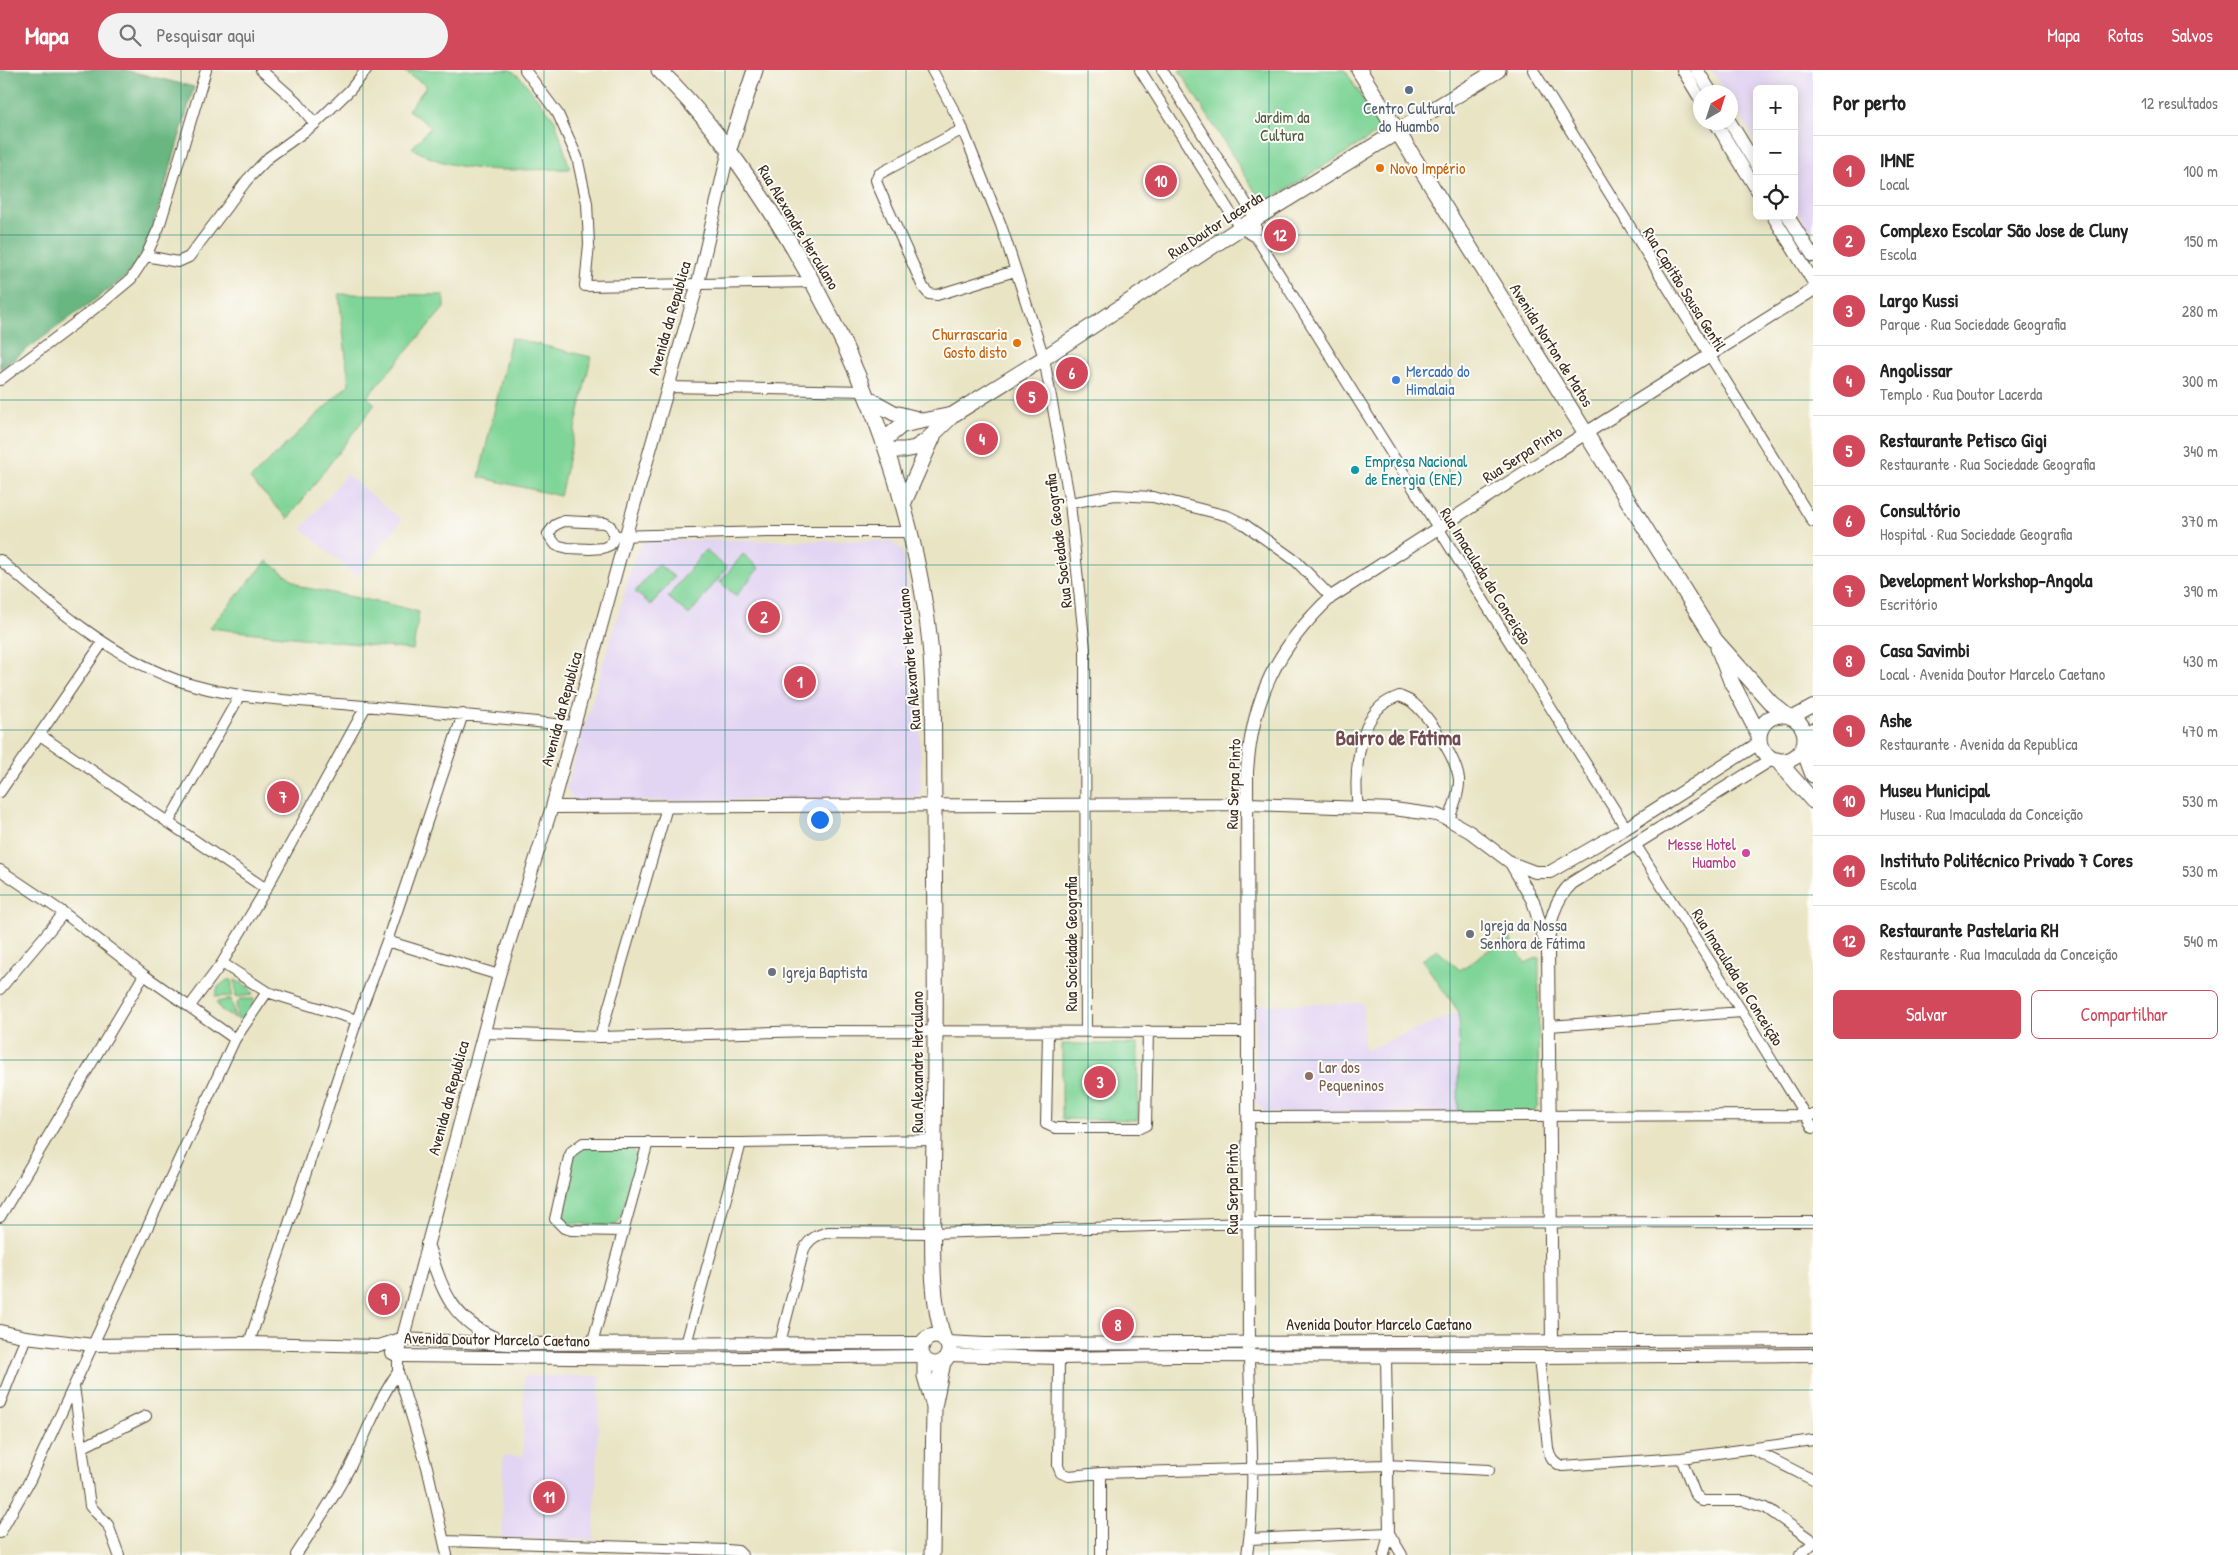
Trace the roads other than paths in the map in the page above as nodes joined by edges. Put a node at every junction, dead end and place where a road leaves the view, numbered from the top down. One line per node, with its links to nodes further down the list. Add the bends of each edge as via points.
1 (206, 70): 31 (street, via 159,227)
2 (261, 70): 17 (street, via 297,102)
3 (366, 70): 17 (street)
4 (525, 70): 36 (street, via 558,114 577,157 587,203 589,244 585,286)
5 (660, 70): 23 (main road, Rua Alexandre Herculano)
6 (755, 70): 23 (main road, Avenida da Republica)
7 (933, 70): 18 (street, Rua Sociedade Geografia)
8 (1140, 70): 22 (street, Rua Imaculada da Conceição)
9 (1162, 70): 19 (street)
10 (1359, 70): 20 (main road, Avenida Norton de Matos)
11 (1498, 70): 20 (main road, Rua Doutor Lacerda)
12 (1533, 70): 38 (street, Rua Capitão Sousa Gentil)
13 (1683, 70): 16 (street)
14 (1697, 70): 15 (street)
15 (1707, 85)
16 (1693, 86)
17 (315, 124): 31 (street, via 269,157 247,180 184,261)
18 (963, 129): 33 (street, Rua Sociedade Geografia, via 1001,225); 33 (street, via 879,174 878,186 929,294 937,295)
19 (1198, 129): 22 (street); 26 (street)
20 (1397, 132): 26 (main road, Rua Doutor Lacerda); 44 (main road, Avenida Norton de Matos)
21 (1731, 132): 24 (street); 25 (street)
22 (1184, 138): 29 (street, Rua Imaculada da Conceição)
23 (730, 149): 35 (main road, Rua Alexandre Herculano); 36 (street, Avenida da Republica)
24 (1753, 161)
25 (1753, 181)
26 (1256, 219): 29 (main road, Rua Doutor Lacerda); 30 (street)
27 (1775, 220): 34 (street)
28 (1790, 220): 32 (street)
29 (1240, 228): 30 (street, Rua Imaculada da Conceição); 39 (main road, Rua Doutor Lacerda)
30 (1256, 237): 49 (street, Rua Imaculada da Conceição)
31 (146, 256): 40 (street, via 130,279 107,299)
32 (1813, 256)
33 (1015, 271): 39 (street, Rua Sociedade Geografia)
34 (1813, 281)
35 (814, 282): 36 (street); 42 (main road, Rua Alexandre Herculano)
36 (698, 283): 41 (street, Avenida da Republica)
37 (1813, 290): 38 (street, Rua Serpa Pinto)
38 (1709, 357): 44 (street, Rua Serpa Pinto); 48 (street, Rua Capitão Sousa Gentil)
39 (1044, 358): 43 (main road, Rua Doutor Lacerda); 47 (street, Rua Sociedade Geografia)
40 (0, 380)
41 (667, 387): 42 (street); 51 (street, Avenida da Republica)
42 (866, 395): 43 (main road, via 902,417); 45 (main road, Rua Alexandre Herculano)
43 (931, 426): 45 (main road, via 902,425); 45 (main road, Rua Doutor Lacerda, via 915,448 905,450); 46 (main road)
44 (1586, 432): 49 (street, Rua Serpa Pinto); 54 (main road, Avenida Norton de Matos)
45 (885, 446): 46 (main road, Rua Alexandre Herculano)
46 (904, 502): 50 (main road, Rua Alexandre Herculano)
47 (1070, 504): 53 (street, via 1115,495 1153,496 1228,516 1296,561); 71 (street, Rua Sociedade Geografia, via 1084,648)
48 (1813, 522)
49 (1438, 528): 53 (street, Rua Serpa Pinto); 77 (street, Rua Imaculada da Conceição)
50 (912, 532): 51 (street); 70 (main road, Rua Alexandre Herculano, via 926,609 930,658)
51 (621, 536): 51 (street, via 605,522 580,521 555,525 548,534 556,545 590,549 610,546); 61 (street, Avenida da Republica)
52 (0, 560): 55 (street, via 64,615)
53 (1331, 597): 69 (street, Rua Serpa Pinto, via 1311,616 1278,658 1264,689 1248,748)
54 (1715, 640): 60 (main road, Avenida Norton de Matos, via 1770,702); 64 (main road, Avenida Norton de Matos)
55 (103, 642): 56 (street, via 177,680); 62 (street)
56 (240, 695): 57 (street); 76 (street)
57 (366, 706): 59 (street); 81 (street)
58 (1813, 706): 60 (street)
59 (463, 714): 61 (street); 83 (street)
60 (1790, 716): 63 (main road, via 1799,722); 64 (main road, via 1777,715 1769,719 1762,726)
61 (574, 726): 72 (street, Avenida da Republica)
62 (40, 735): 67 (street); 76 (street)
63 (1807, 737): 65 (main road, via 1789,760); 66 (main road)
64 (1759, 739): 65 (main road); 77 (street)
65 (1775, 760): 68 (main road); 78 (street)
66 (1813, 774)
67 (0, 792)
68 (1813, 801)
69 (1248, 804): 71 (street); 74 (street); 98 (street, Rua Serpa Pinto)
70 (934, 805): 71 (street); 73 (street); 94 (main road, Rua Alexandre Herculano)
71 (1084, 805): 97 (street, Rua Sociedade Geografia)
72 (552, 807): 73 (street); 87 (street, Avenida da Republica)
73 (667, 807): 100 (street)
74 (1358, 808): 75 (street, via 1415,811); 75 (street, via 1360,747 1378,711 1385,703 1400,696 1412,702 1432,724 1459,778)
75 (1449, 820): 79 (street)
76 (168, 823): 81 (street)
77 (1626, 828): 79 (street, via 1550,872 1535,872)
78 (1635, 844): 84 (street, via 1564,891 1553,913); 91 (street, Rua Imaculada da Conceição)
79 (1511, 863): 84 (street, via 1533,900)
80 (0, 870): 82 (street)
81 (266, 889): 85 (street)
82 (64, 913): 86 (street); 88 (street)
83 (387, 941): 87 (street); 92 (street)
84 (1548, 951): 93 (street)
85 (222, 963): 89 (street); 90 (street)
86 (144, 975): 90 (street); 109 (street)
87 (500, 975): 96 (street, Avenida da Republica)
88 (0, 989)
89 (267, 992): 92 (street); 101 (street)
90 (190, 1006): 101 (street)
91 (1742, 1012): 93 (street); 102 (street, Rua Imaculada da Conceição)
92 (357, 1020): 123 (street)
93 (1549, 1026): 104 (street)
94 (935, 1031): 99 (street); 100 (street, via 724,1032); 106 (main road, Rua Alexandre Herculano)
95 (1148, 1031): 97 (street); 98 (street); 99 (street, via 1146,1125 1140,1128 1055,1128 1046,1124)
96 (484, 1032): 100 (street); 115 (street, Avenida da Republica)
97 (1086, 1032): 99 (street)
98 (1247, 1032): 103 (street, Rua Serpa Pinto)
99 (1048, 1033)
100 (600, 1037)
101 (235, 1039): 128 (street)
102 (1810, 1116): 104 (street); 105 (street, Rua Imaculada da Conceição)
103 (1248, 1117): 104 (street); 112 (street, Rua Serpa Pinto)
104 (1549, 1117): 110 (street)
105 (1813, 1128)
106 (934, 1140): 108 (street); 114 (main road, Rua Alexandre Herculano)
107 (648, 1142): 108 (street); 113 (street); 113 (street, via 583,1143 569,1157 555,1219 571,1230)
108 (741, 1143): 127 (street)
109 (0, 1217)
110 (1550, 1222): 111 (street); 112 (street); 121 (street)
111 (1813, 1222)
112 (1248, 1224): 114 (street); 122 (street, Rua Serpa Pinto)
113 (623, 1231): 126 (street)
114 (933, 1233): 116 (main road, Rua Alexandre Herculano); 124 (street, via 828,1232 816,1235 804,1249)
115 (427, 1244): 119 (street, Avenida da Republica); 125 (street, via 452,1305 482,1333)
116 (936, 1315): 130 (main road, Rua Alexandre Herculano); 131 (main road, Rua Alexandre Herculano)
117 (0, 1331): 118 (street)
118 (26, 1337): 128 (street); 140 (street)
119 (401, 1339): 125 (street, Avenida Doutor Marcelo Caetano); 129 (street, Avenida Doutor Marcelo Caetano); 133 (street, Avenida da Republica)
120 (1813, 1340): 121 (street, Avenida Doutor Marcelo Caetano)
121 (1552, 1341): 122 (street, Avenida Doutor Marcelo Caetano)
122 (1249, 1342): 131 (street, Avenida Doutor Marcelo Caetano, via 986,1344); 135 (street, Rua Serpa Pinto)
123 (249, 1343): 128 (street); 129 (street)
124 (780, 1343): 127 (street, Avenida Doutor Marcelo Caetano); 130 (street, Avenida Doutor Marcelo Caetano)
125 (509, 1344): 126 (street, Avenida Doutor Marcelo Caetano)
126 (592, 1344): 127 (street, Avenida Doutor Marcelo Caetano)
127 (686, 1344)
128 (93, 1345): 139 (street)
129 (379, 1346): 133 (street, Avenida Doutor Marcelo Caetano)
130 (924, 1350): 131 (main road, Avenida Doutor Marcelo Caetano, via 934,1336); 131 (main road, Avenida Doutor Marcelo Caetano, via 934,1364); 133 (street, Avenida Doutor Marcelo Caetano, via 664,1359); 141 (main road, via 925,1376)
131 (945, 1350): 137 (street, Avenida Doutor Marcelo Caetano); 141 (main road)
132 (1813, 1355): 136 (street, Avenida Doutor Marcelo Caetano)
133 (398, 1356): 138 (street)
134 (1386, 1356): 135 (street, Avenida Doutor Marcelo Caetano); 136 (street, Avenida Doutor Marcelo Caetano); 147 (street)
135 (1249, 1357): 137 (street, Avenida Doutor Marcelo Caetano); 148 (street)
136 (1539, 1357): 146 (street, via 1548,1448 1555,1463 1573,1466)
137 (1059, 1358): 150 (street, via 1058,1466 1061,1473 1069,1476)
138 (398, 1372): 155 (street, via 427,1467); 159 (street, via 376,1408 335,1495)
139 (73, 1385): 144 (street); 153 (street, via 30,1480)
140 (0, 1403)
141 (934, 1407): 162 (main road)
142 (146, 1416): 144 (street)
143 (1813, 1440): 145 (street)
144 (83, 1447): 158 (street, via 90,1506 108,1525)
145 (1752, 1449): 146 (street); 151 (street)
146 (1681, 1458): 156 (street, via 1695,1494 1702,1501 1744,1501 1766,1508)
147 (1386, 1465): 148 (street); 149 (street); 152 (street)
148 (1251, 1470): 150 (street); 154 (street)
149 (1489, 1470)
150 (1101, 1473): 163 (street)
151 (1813, 1480)
152 (1389, 1532): 154 (street); 165 (street); 166 (street)
153 (0, 1533)
154 (1249, 1539): 164 (street)
155 (444, 1541): 157 (street); 160 (street)
156 (1813, 1542): 167 (street)
157 (572, 1550): 161 (street, via 727,1550 738,1551)
158 (119, 1555)
159 (296, 1555)
160 (447, 1555)
161 (742, 1555)
162 (932, 1555)
163 (1101, 1555)
164 (1247, 1555)
165 (1384, 1555)
166 (1402, 1555)
167 (1800, 1555)

